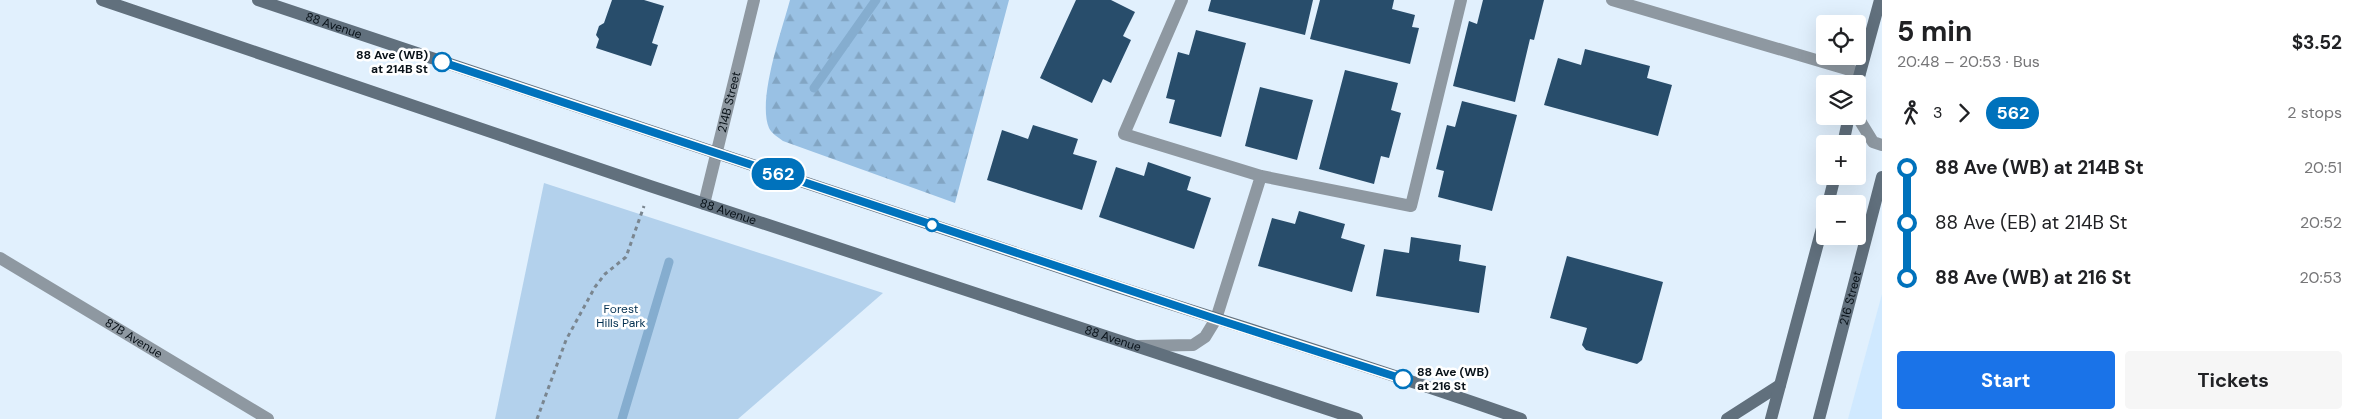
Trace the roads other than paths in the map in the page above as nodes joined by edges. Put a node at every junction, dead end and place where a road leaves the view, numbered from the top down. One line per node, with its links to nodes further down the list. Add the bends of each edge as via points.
1 (102, 0): 15 (main road, 88 Avenue)
2 (258, 0): 12 (main road, 88 Avenue)
3 (754, 0): 12 (street, 214B Street)
4 (1182, 0): 13 (street, via 1124,134)
5 (1461, 0): 13 (street, via 1411,206)
6 (1612, 0): 8 (street)
7 (1880, 0): 9 (main road)
8 (1846, 75)
9 (1860, 75)
10 (1863, 125): 11 (street, via 1873,142)
11 (1882, 144)
12 (717, 154): 15 (street, 214B Street); 18 (main road, 88 Avenue)
13 (1261, 176): 18 (street)
14 (1882, 178): 26 (main road, 216 Street)
15 (704, 204): 19 (main road, 88 Avenue)
16 (1818, 245): 20 (main road)
17 (0, 258): 21 (street, 87B Avenue)
18 (1216, 319): 19 (street, via 1205,337 1193,345); 23 (main road, 88 Avenue, via 1441,390)
19 (1134, 346): 22 (main road, 88 Avenue)
20 (1780, 385): 24 (main road); 25 (main road)
21 (268, 419)
22 (1357, 419)
23 (1521, 419)
24 (1727, 419)
25 (1771, 419)
26 (1819, 419)

